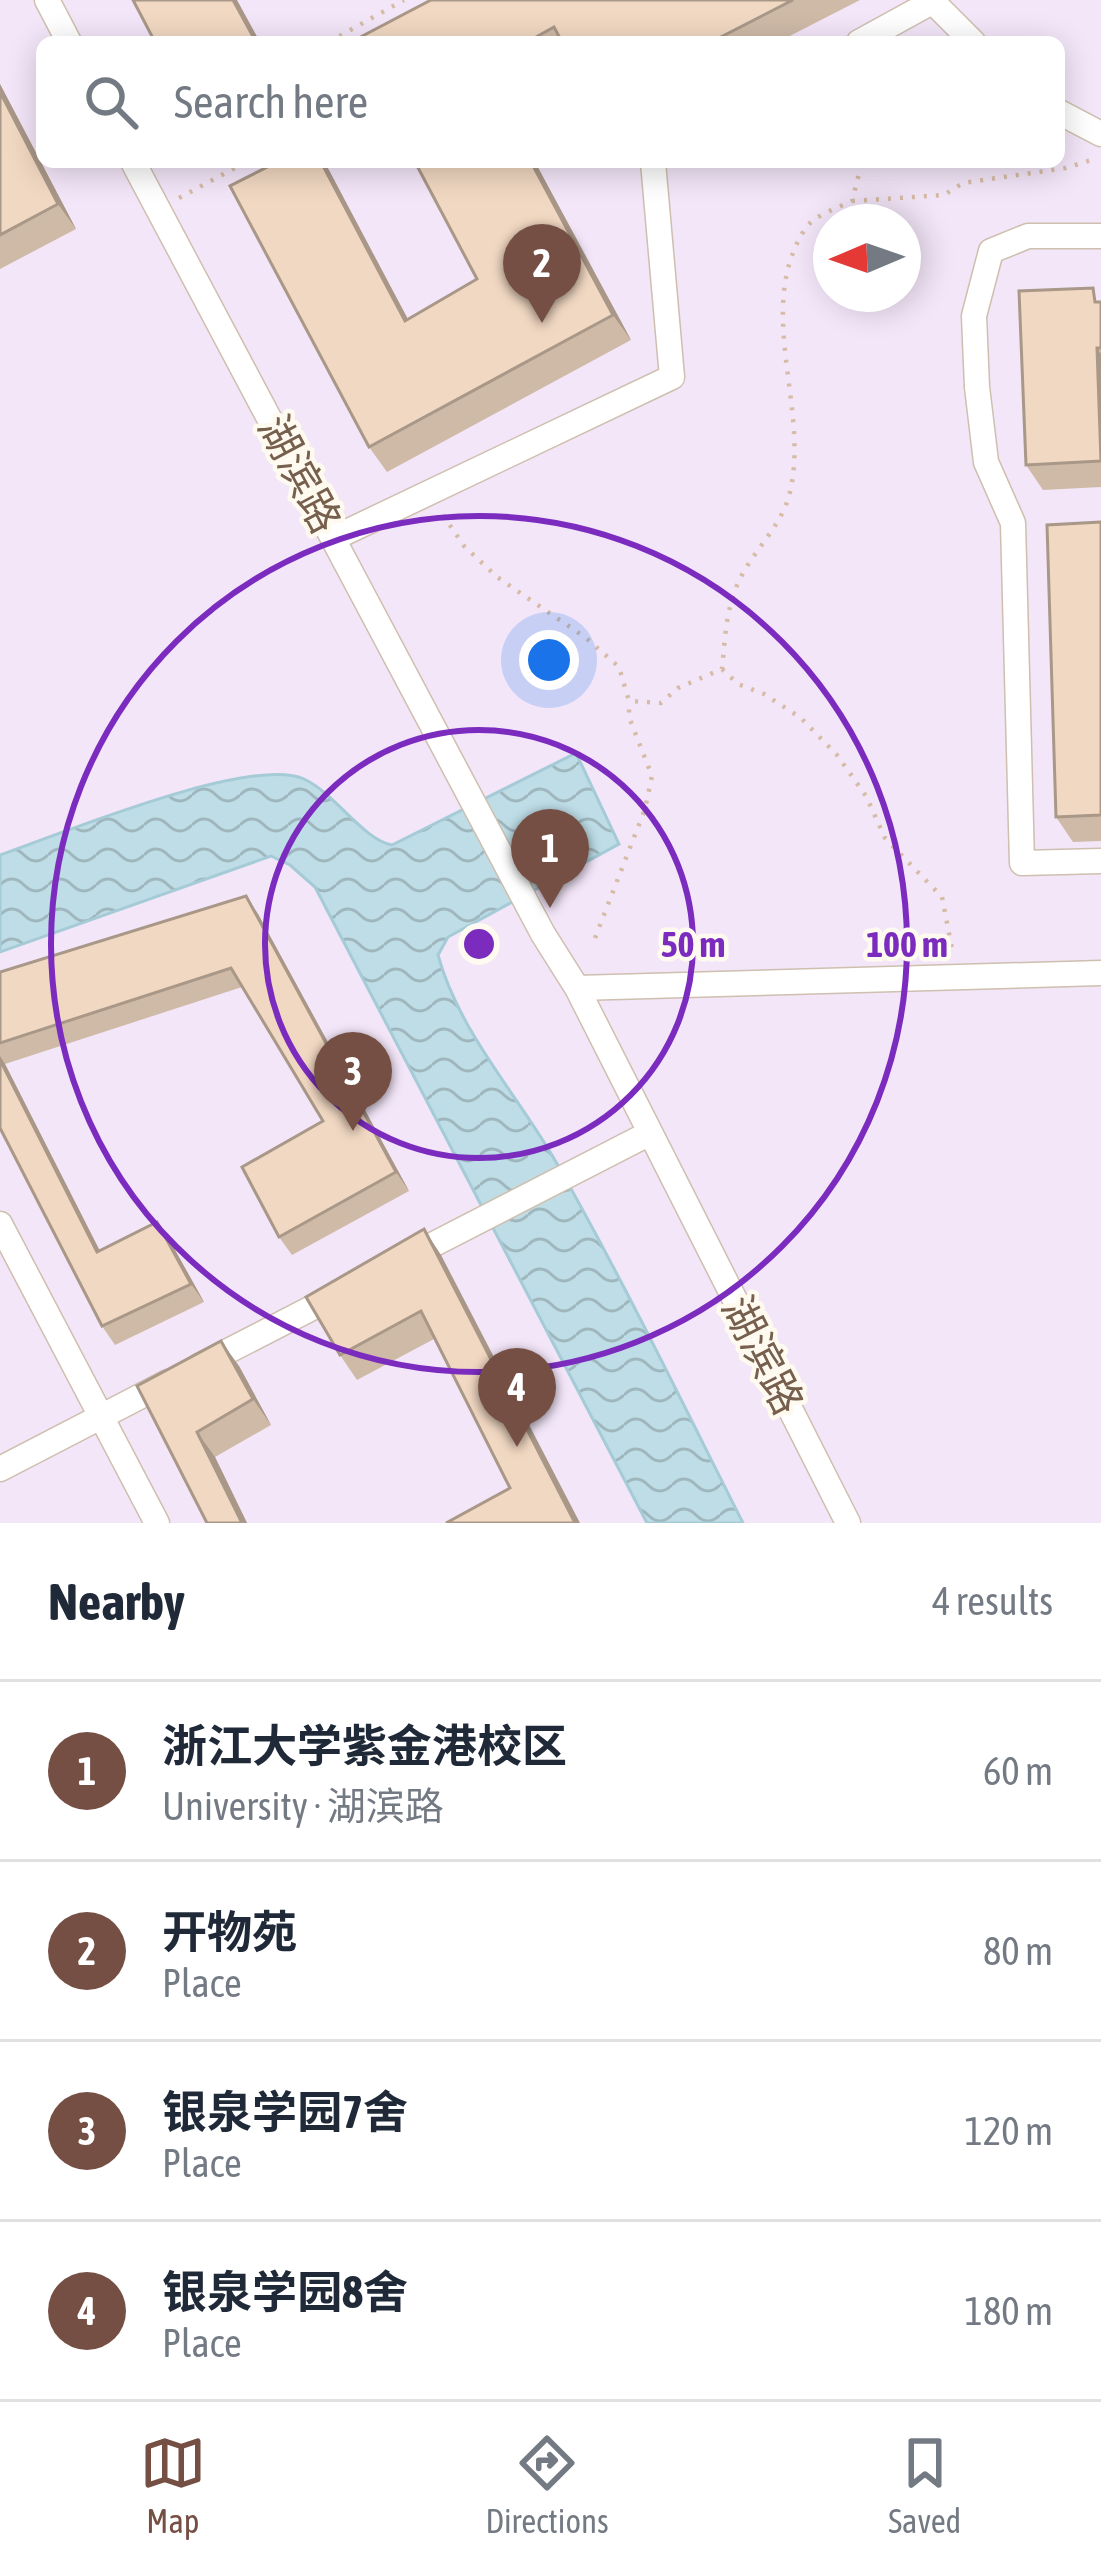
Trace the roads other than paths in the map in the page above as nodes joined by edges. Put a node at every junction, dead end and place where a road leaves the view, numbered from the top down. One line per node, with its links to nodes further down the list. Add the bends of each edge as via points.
1 (47, 0): 3 (street)
2 (931, 1): 4 (street); 5 (street)
3 (66, 36)
4 (870, 36)
5 (967, 36)
6 (1065, 115): 7 (street)
7 (1101, 134)
8 (136, 168): 11 (street, 湖滨路)
9 (654, 168): 11 (street, via 672,377)
10 (1101, 236): 12 (street, via 1028,236 992,251 974,316 986,462 1013,523 1022,863)
11 (334, 538): 14 (street, 湖滨路)
12 (1101, 861)
13 (1101, 973): 14 (street)
14 (577, 988): 15 (street, 湖滨路)
15 (650, 1133): 17 (street); 20 (street, 湖滨路)
16 (0, 1224): 17 (street)
17 (101, 1417): 18 (street); 19 (street)
18 (0, 1469)
19 (158, 1523)
20 (848, 1523)

